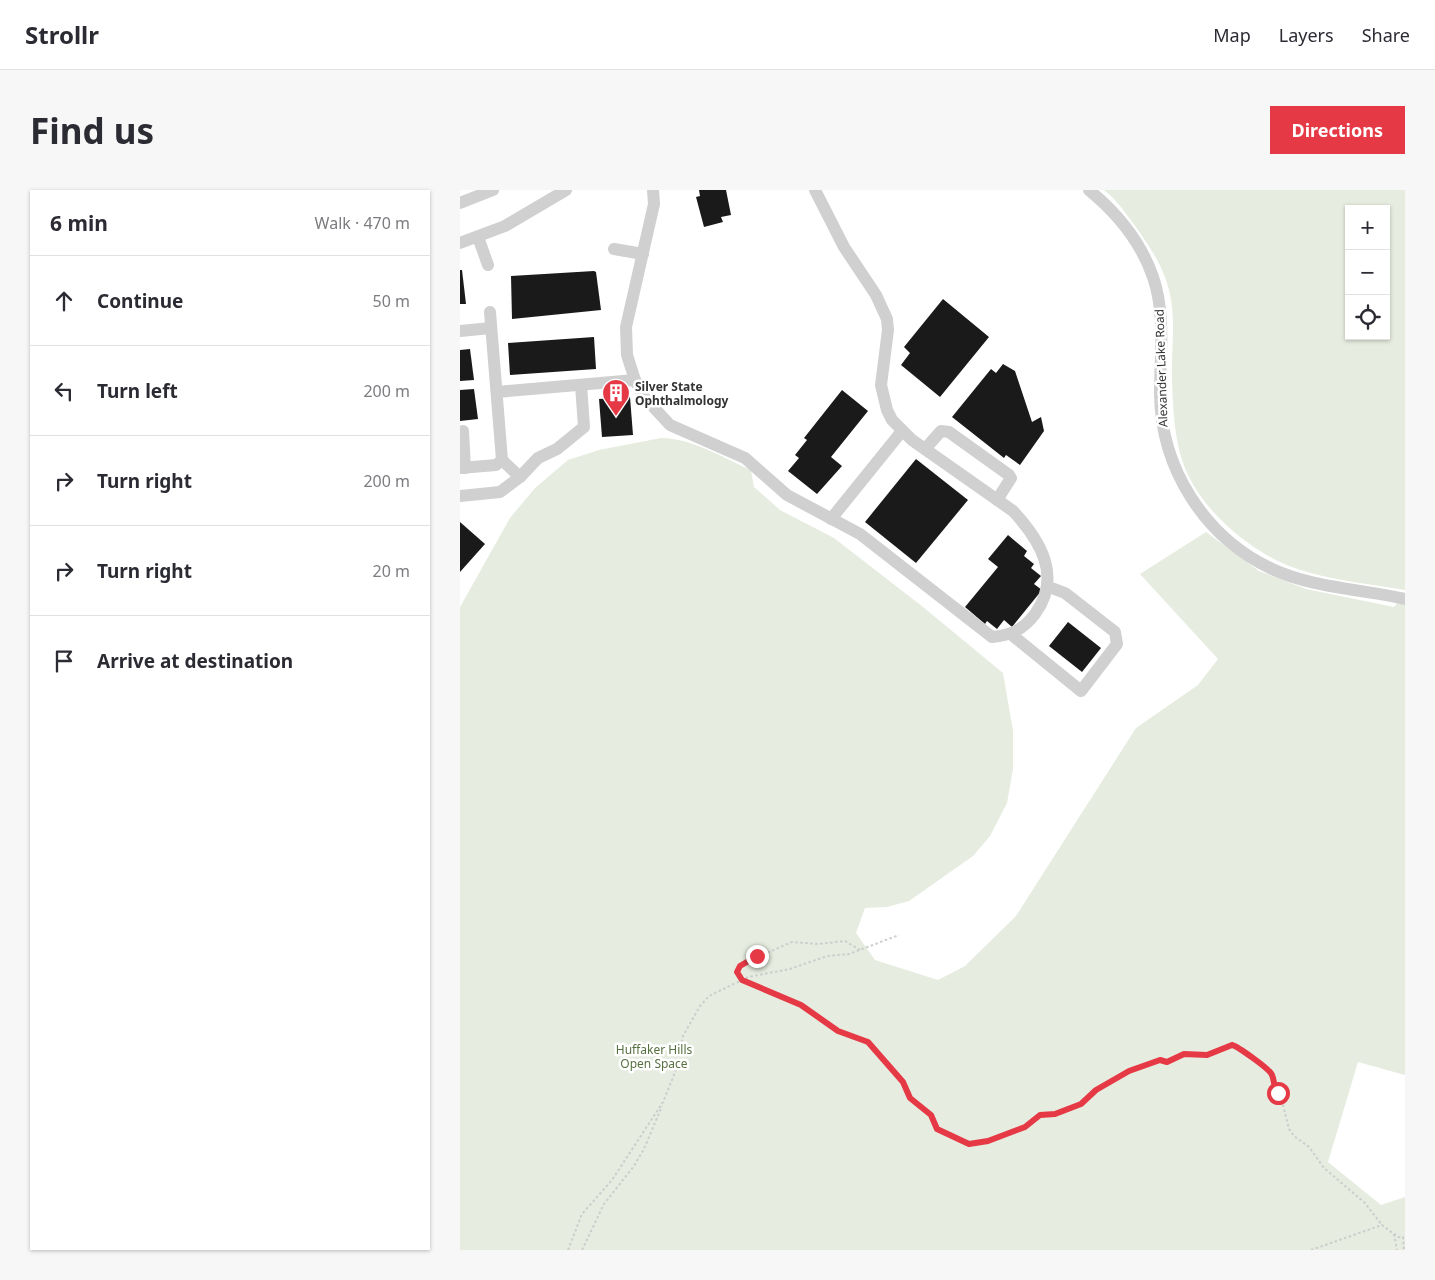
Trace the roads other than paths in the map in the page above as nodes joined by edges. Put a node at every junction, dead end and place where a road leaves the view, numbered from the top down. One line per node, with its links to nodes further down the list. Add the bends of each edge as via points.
1 (493, 190): 6 (street)
2 (566, 190): 7 (street, via 505,226)
3 (653, 190): 10 (street, via 654,204)
4 (1089, 190): 28 (street, Alexander Lake Road, via 1131,234 1153,277 1161,320 1163,428 1173,466 1196,504 1228,539 1274,570 1312,581)
5 (818, 191): 19 (street, via 844,247 883,308 888,330 881,385 892,420)
6 (460, 203)
7 (478, 237): 8 (street); 11 (street)
8 (460, 243)
9 (614, 249): 10 (street)
10 (643, 254): 15 (street, via 626,327 627,355)
11 (488, 265)
12 (490, 312): 13 (street)
13 (491, 328): 14 (street); 17 (street)
14 (460, 331)
15 (634, 380): 16 (street); 26 (street, via 644,397 670,425 744,458 787,495)
16 (581, 385): 17 (street); 23 (street, via 584,427 557,449 538,458)
17 (497, 392): 21 (street)
18 (464, 431): 22 (street)
19 (902, 431): 20 (street); 26 (street)
20 (925, 449): 25 (street); 25 (street, via 941,431 949,432 1009,475 1008,485)
21 (502, 460): 22 (street, via 496,465); 23 (street)
22 (463, 468)
23 (520, 477): 24 (street, via 500,492)
24 (460, 496)
25 (998, 500): 27 (street, via 1025,524 1040,549)
26 (831, 520): 29 (street, via 860,534 992,637)
27 (1049, 587): 29 (street, via 1044,602); 29 (street, via 1065,593 1115,632 1116,644 1081,691)
28 (1405, 599)
29 (1012, 635)

